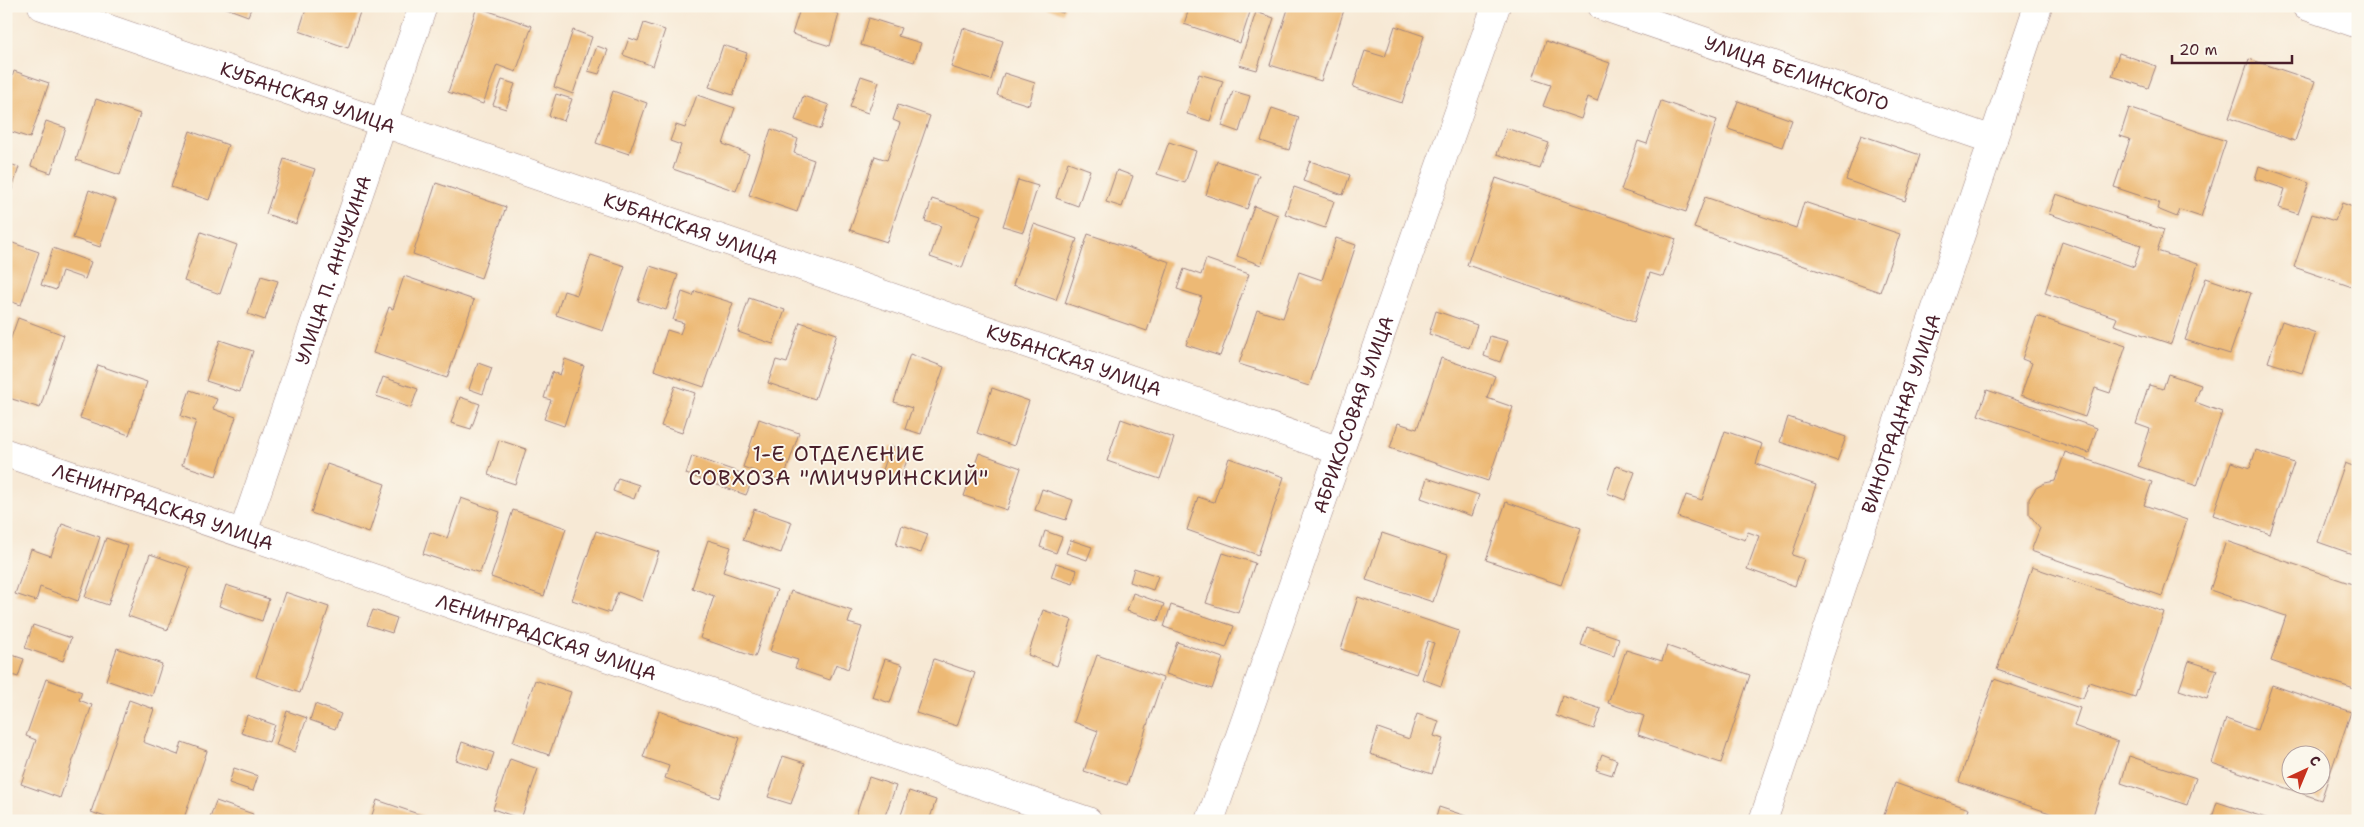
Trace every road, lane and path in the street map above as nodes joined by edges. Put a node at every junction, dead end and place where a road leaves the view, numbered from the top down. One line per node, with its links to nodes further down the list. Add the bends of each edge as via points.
1 (42, 6): 8 (street, КУБАНСКАЯ УЛИЦА)
2 (423, 6): 8 (street, УЛИЦА П. АНЧУКИНА)
3 (1496, 6): 10 (street, АБРИКОСОВАЯ УЛИЦА)
4 (1602, 6): 9 (street, УЛИЦА БЕЛИНСКОГО)
5 (2038, 6): 9 (street, ВИНОГРАДНАЯ УЛИЦА)
6 (2306, 6): 7 (street)
7 (2358, 24)
8 (383, 123): 10 (street, КУБАНСКАЯ УЛИЦА); 12 (street, УЛИЦА П. АНЧУКИНА)
9 (1993, 140): 15 (street, ВИНОГРАДНАЯ УЛИЦА)
10 (1340, 451): 14 (street, АБРИКОСОВАЯ УЛИЦА)
11 (6, 453): 12 (street, ЛЕНИНГРАДСКАЯ УЛИЦА)
12 (243, 533): 13 (street, ЛЕНИНГРАДСКАЯ УЛИЦА)
13 (1088, 821)
14 (1210, 821)
15 (1763, 821)

